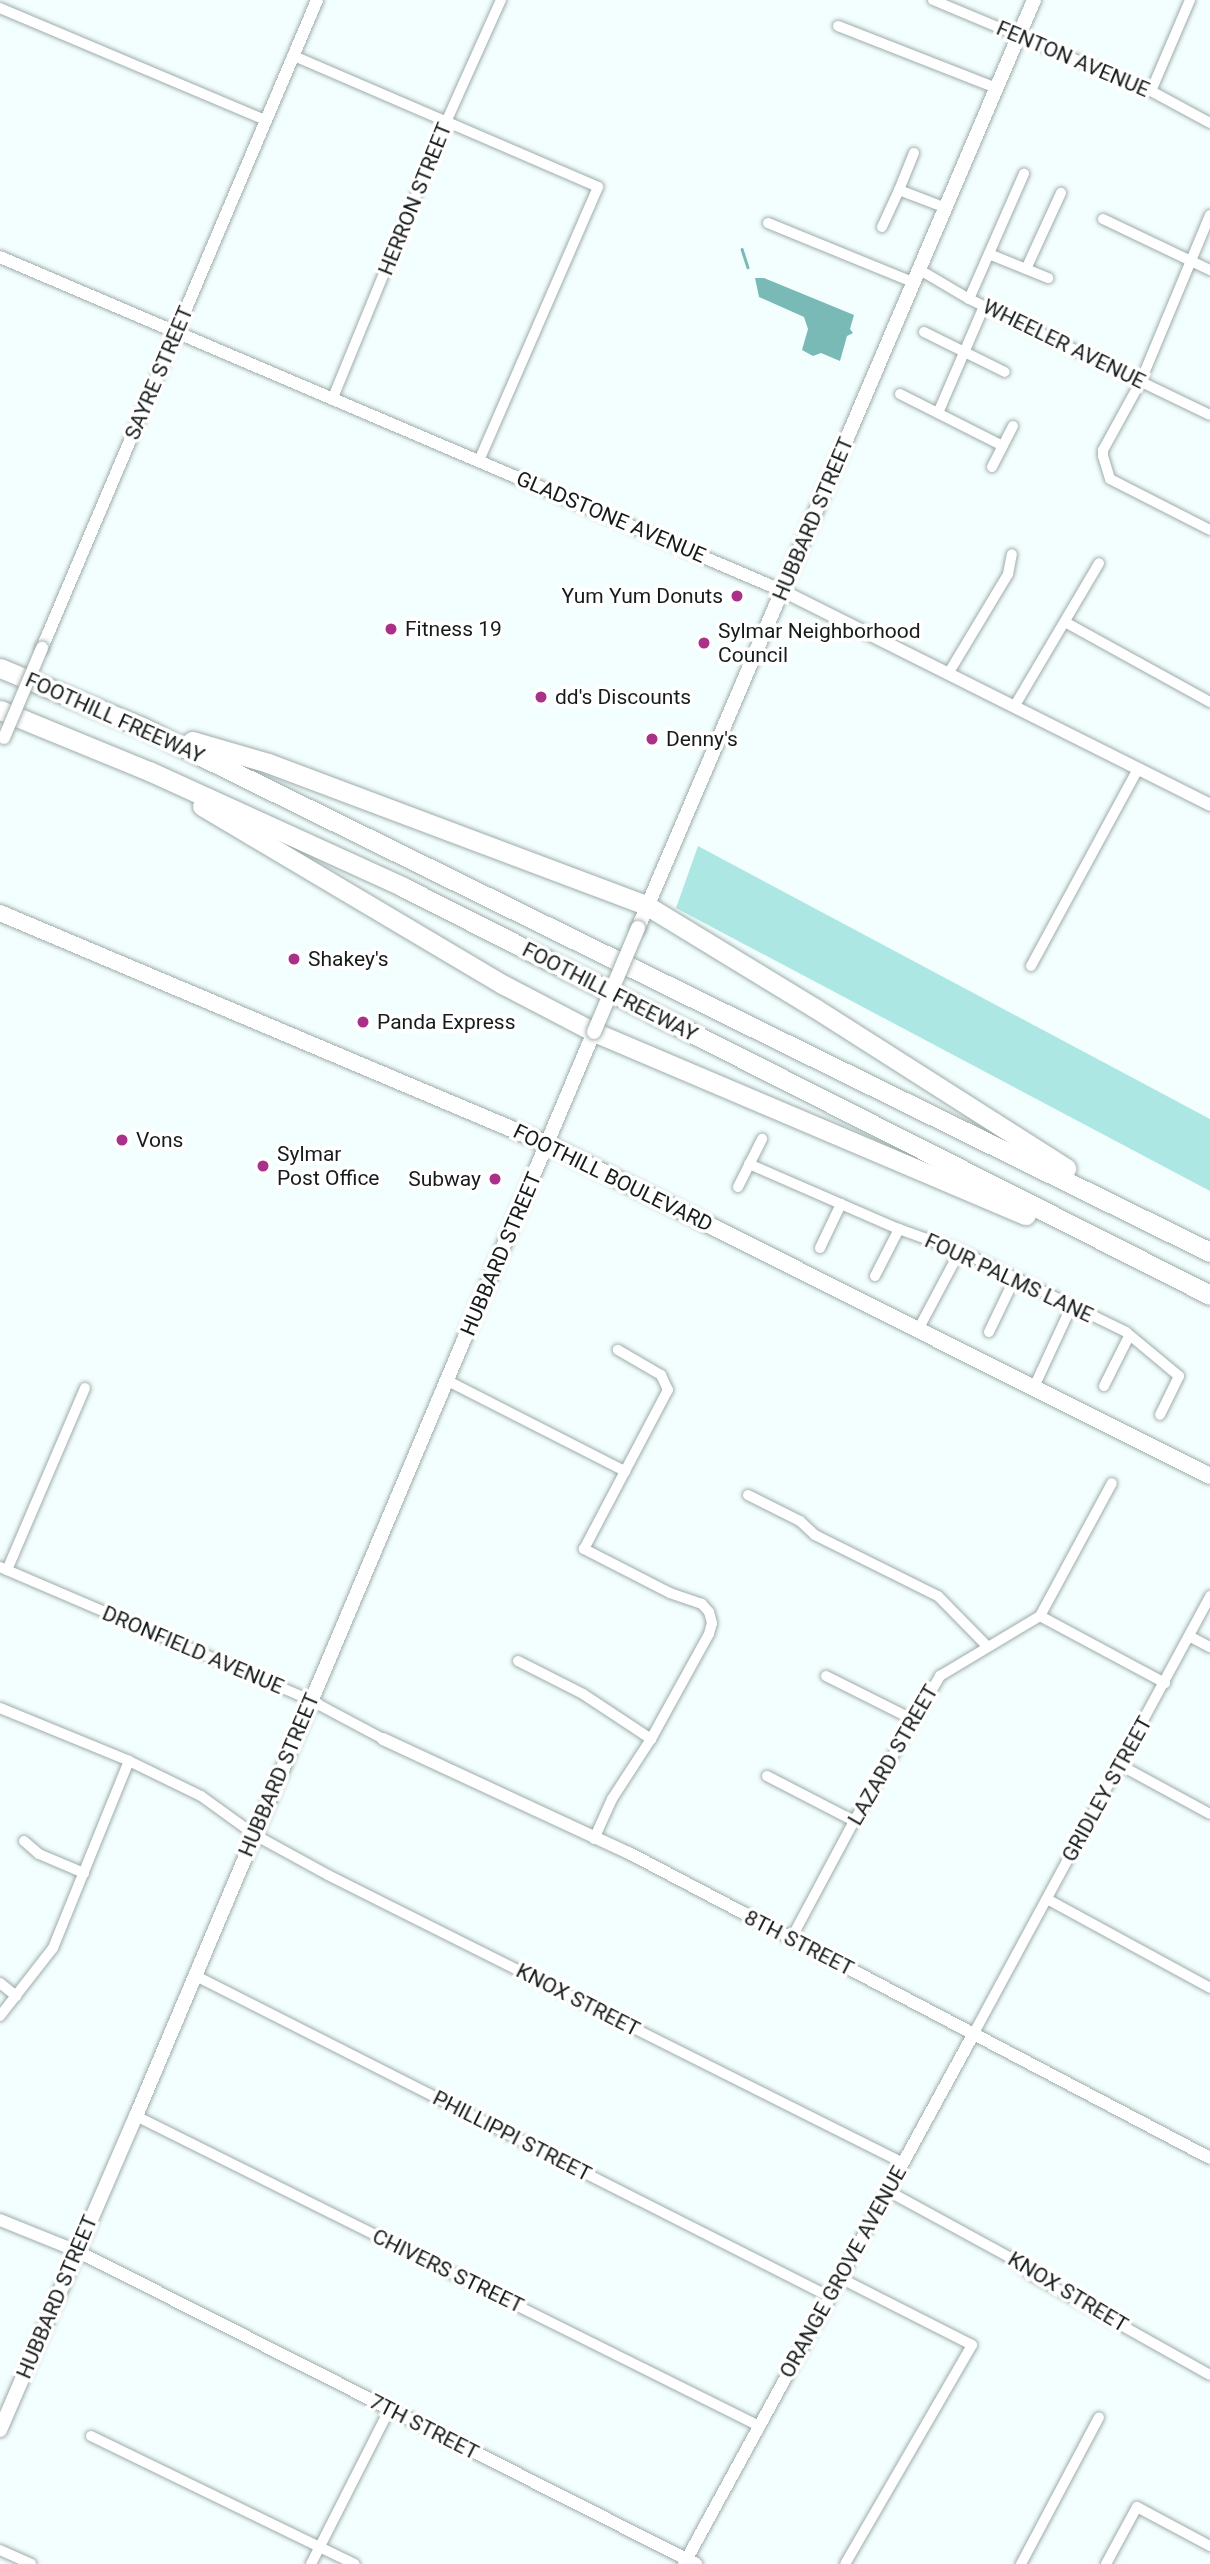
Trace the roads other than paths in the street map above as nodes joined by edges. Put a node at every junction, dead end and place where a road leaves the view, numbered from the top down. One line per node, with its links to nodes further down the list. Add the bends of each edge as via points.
1 (317, 0): 9 (street, SAYRE STREET)
2 (501, 0): 13 (street, HERRON STREET)
3 (933, 0): 8 (street, FENTON AVENUE)
4 (1034, 0): 8 (main road, HUBBARD STREET)
5 (1190, 0): 11 (street)
6 (0, 8): 12 (street)
7 (838, 26): 10 (street)
8 (1018, 37): 10 (main road, HUBBARD STREET); 11 (street, FENTON AVENUE)
9 (294, 56): 12 (street, SAYRE STREET); 13 (street)
10 (996, 88): 19 (main road, HUBBARD STREET)
11 (1151, 91): 14 (street, FENTON AVENUE)
12 (265, 120): 33 (street, SAYRE STREET)
13 (447, 120): 39 (street, HERRON STREET); 44 (street, via 598,187)
14 (1210, 123)
15 (915, 153): 17 (street)
16 (1024, 174): 24 (street)
17 (899, 190): 19 (street); 23 (street)
18 (1061, 192): 27 (street)
19 (946, 208): 29 (main road, HUBBARD STREET)
20 (1210, 215): 26 (street)
21 (1103, 219): 26 (street)
22 (768, 223): 29 (street, WHEELER AVENUE)
23 (882, 227)
24 (989, 254): 27 (street); 31 (street)
25 (0, 257): 33 (street, GLADSTONE AVENUE)
26 (1190, 260): 28 (street); 37 (street)
27 (1026, 269): 30 (street)
28 (1210, 270)
29 (917, 276): 31 (street, WHEELER AVENUE); 49 (main road, HUBBARD STREET)
30 (1048, 278)
31 (969, 299): 32 (street, WHEELER AVENUE)
32 (984, 306): 35 (street); 37 (street, WHEELER AVENUE)
33 (178, 331): 39 (street, GLADSTONE AVENUE); 57 (street, SAYRE STREET, bridge)
34 (924, 332): 35 (street)
35 (964, 352): 36 (street); 40 (street)
36 (1005, 372)
37 (1140, 381): 41 (street, WHEELER AVENUE); 46 (street, via 1103,450 1110,479)
38 (900, 394): 40 (street)
39 (332, 400): 44 (street, GLADSTONE AVENUE)
40 (938, 414): 43 (street)
41 (1210, 415)
42 (1013, 426): 43 (street)
43 (1003, 446): 45 (street)
44 (480, 461): 49 (street, GLADSTONE AVENUE)
45 (992, 467)
46 (1210, 530)
47 (1012, 554): 52 (street, via 1008,574)
48 (1099, 563): 50 (street)
49 (782, 590): 52 (street, GLADSTONE AVENUE); 61 (main road, HUBBARD STREET)
50 (1065, 622): 53 (street); 54 (street)
51 (0, 668): 56 (highway, FOOTHILL FREEWAY)
52 (948, 674): 54 (street, GLADSTONE AVENUE)
53 (1210, 702)
54 (1014, 708): 58 (street, GLADSTONE AVENUE)
55 (0, 710): 59 (highway, FOOTHILL FREEWAY)
56 (142, 727): 61 (highway, via 268,763); 70 (highway, FOOTHILL FREEWAY)
57 (2, 742)
58 (1138, 769): 60 (street, GLADSTONE AVENUE); 63 (street)
59 (149, 771): 64 (highway, via 243,833 504,985); 77 (highway, FOOTHILL FREEWAY, via 403,887)
60 (1210, 805)
61 (646, 905): 64 (main road, HUBBARD STREET, bridge); 70 (highway)
62 (0, 913): 66 (main road, FOOTHILL BOULEVARD)
63 (1031, 966)
64 (594, 1032): 66 (main road, HUBBARD STREET); 77 (highway)
65 (762, 1139): 67 (street)
66 (547, 1143): 80 (main road, FOOTHILL BOULEVARD); 84 (main road, HUBBARD STREET)
67 (749, 1164): 68 (street); 69 (street, FOUR PALMS LANE)
68 (738, 1186)
69 (841, 1204): 71 (street, FOUR PALMS LANE); 72 (street)
70 (1143, 1218): 74 (highway, FOOTHILL FREEWAY)
71 (899, 1229): 73 (street, FOUR PALMS LANE); 75 (street)
72 (820, 1248)
73 (960, 1251): 76 (street, FOUR PALMS LANE); 80 (street)
74 (1210, 1252)
75 (875, 1276)
76 (1015, 1278): 79 (street, FOUR PALMS LANE); 81 (street)
77 (1186, 1283): 78 (highway, FOOTHILL FREEWAY)
78 (1210, 1295)
79 (1072, 1306): 82 (street, FOUR PALMS LANE); 86 (street)
80 (919, 1328): 86 (main road, FOOTHILL BOULEVARD)
81 (989, 1332)
82 (1129, 1335): 85 (street); 88 (street, FOUR PALMS LANE, via 1179,1376)
83 (618, 1350): 89 (street, via 661,1374 668,1390)
84 (448, 1381): 89 (street); 102 (main road, HUBBARD STREET)
85 (1104, 1386)
86 (1034, 1387): 90 (main road, FOOTHILL BOULEVARD)
87 (85, 1388): 93 (street)
88 (1160, 1415)
89 (625, 1471): 106 (street, via 584,1549 670,1593 702,1604 712,1623)
90 (1210, 1476)
91 (1112, 1483): 95 (street)
92 (748, 1495): 97 (street, via 800,1521 815,1535 938,1596)
93 (4, 1568): 102 (street, DRONFIELD AVENUE)
94 (1210, 1596): 96 (street, GRIDLEY STREET)
95 (1040, 1616): 97 (street, LAZARD STREET); 101 (street)
96 (1189, 1636): 98 (street); 101 (street, GRIDLEY STREET)
97 (986, 1646): 104 (street, LAZARD STREET, via 940,1676)
98 (1210, 1647)
99 (518, 1661): 106 (street, via 583,1694)
100 (826, 1676): 104 (street)
101 (1165, 1683): 108 (street, GRIDLEY STREET)
102 (310, 1700): 105 (street, DRONFIELD AVENUE); 112 (main road, HUBBARD STREET)
103 (0, 1708): 107 (street, KNOX STREET)
104 (912, 1719): 111 (street, LAZARD STREET)
105 (383, 1738): 113 (street, 8TH STREET)
106 (651, 1739): 113 (street, via 612,1799)
107 (129, 1761): 112 (street, KNOX STREET, via 201,1796); 115 (street)
108 (1120, 1765): 110 (street); 116 (street, GRIDLEY STREET)
109 (767, 1776): 111 (street)
110 (1210, 1814)
111 (854, 1821): 117 (street, LAZARD STREET)
112 (255, 1835): 118 (main road, HUBBARD STREET); 127 (street, KNOX STREET)
113 (594, 1839): 117 (street, 8TH STREET)
114 (24, 1841): 115 (street, via 39,1854)
115 (84, 1873): 122 (street, via 52,1948)
116 (1047, 1899): 119 (street, GRIDLEY STREET); 121 (street)
117 (791, 1939): 124 (street, 8TH STREET)
118 (194, 1975): 125 (main road, HUBBARD STREET); 132 (street, PHILLIPPI STREET)
119 (1003, 1980): 124 (street, ORANGE GROVE AVENUE)
120 (0, 1983): 122 (street)
121 (1210, 1988)
122 (16, 1996): 123 (street)
123 (0, 2016)
124 (974, 2033): 126 (street, 8TH STREET); 127 (street, ORANGE GROVE AVENUE)
125 (136, 2116): 130 (main road, HUBBARD STREET); 136 (street, CHIVERS STREET)
126 (1210, 2158)
127 (903, 2163): 128 (street, ORANGE GROVE AVENUE)
128 (888, 2191): 131 (street, ORANGE GROVE AVENUE); 133 (street, KNOX STREET)
129 (0, 2220): 130 (street, 7TH STREET)
130 (77, 2250): 134 (street, 7TH STREET); 137 (main road, HUBBARD STREET)
131 (840, 2278): 132 (street, ORANGE GROVE AVENUE); 146 (street, via 972,2345)
132 (830, 2297): 136 (street, ORANGE GROVE AVENUE)
133 (1210, 2375)
134 (389, 2410): 139 (street); 142 (street, 7TH STREET)
135 (1099, 2417): 147 (street)
136 (759, 2426): 142 (street, ORANGE GROVE AVENUE)
137 (0, 2430)
138 (91, 2436): 139 (street)
139 (320, 2546): 144 (street); 145 (street)
140 (1210, 2546): 148 (street, via 1137,2507)
141 (0, 2550): 143 (street)
142 (689, 2562)
143 (30, 2564)
144 (311, 2564)
145 (355, 2564)
146 (845, 2564)
147 (1021, 2564)
148 (1106, 2564)

